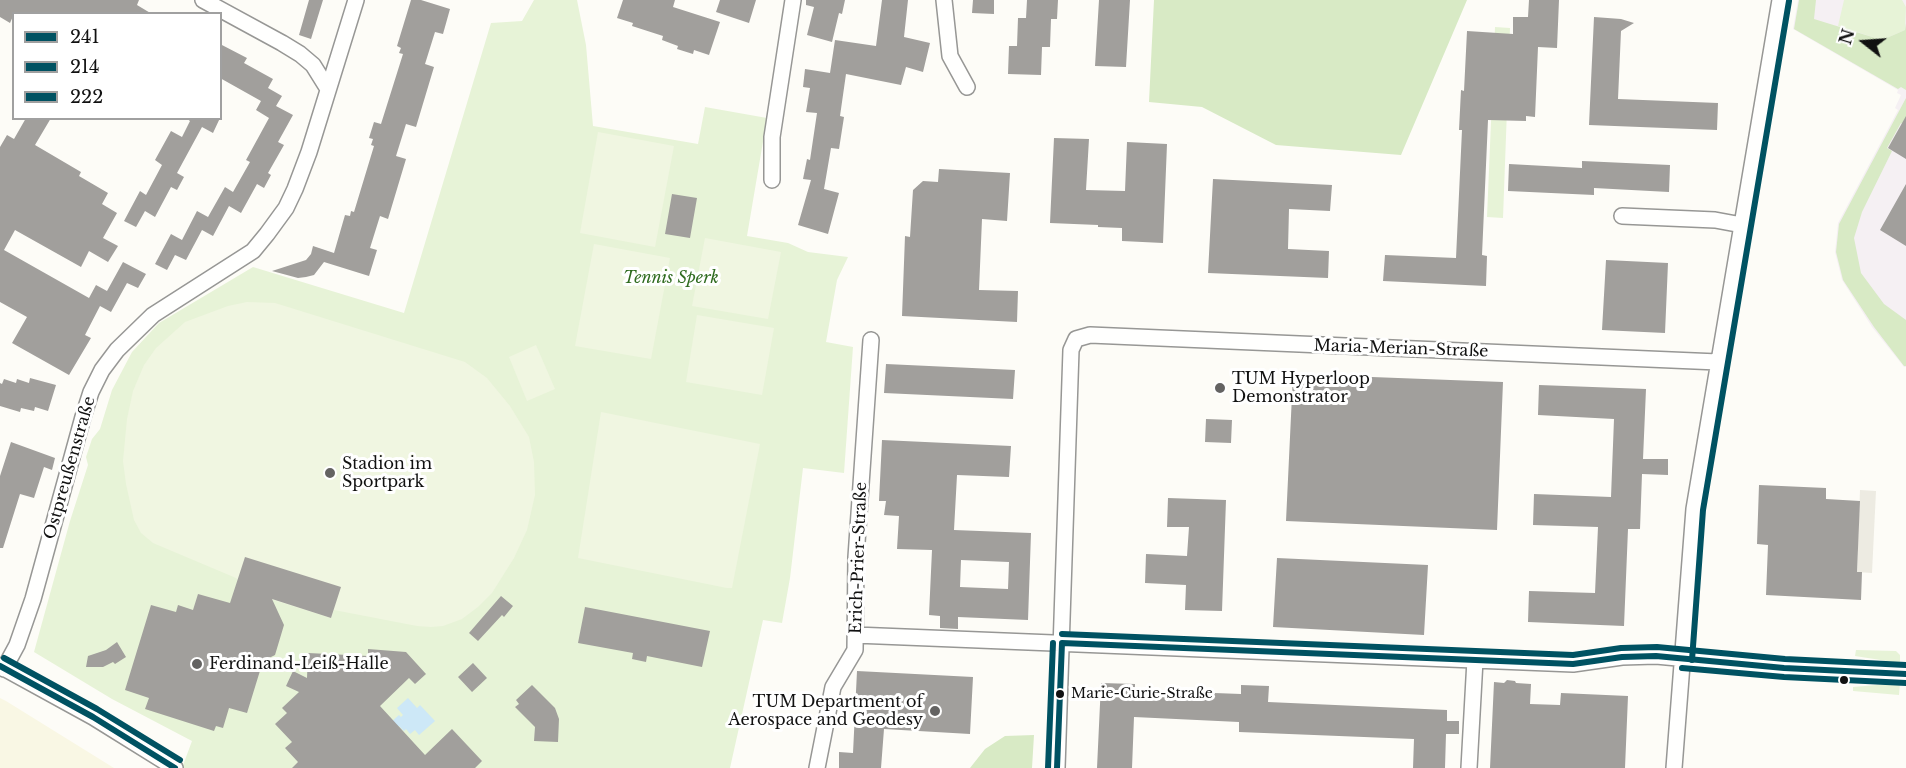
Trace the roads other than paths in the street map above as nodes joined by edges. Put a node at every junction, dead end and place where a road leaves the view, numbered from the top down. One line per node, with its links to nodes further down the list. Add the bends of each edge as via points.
1 (203, 0): 7 (street, via 300,54 313,65)
2 (356, 0): 7 (street, Ostpreußenstraße)
3 (793, 0): 8 (street, via 772,137)
4 (944, 0): 6 (street, via 951,56)
5 (1780, 0): 10 (street)
6 (967, 87)
7 (328, 89): 17 (street, Ostpreußenstraße, via 295,189 267,234 253,251 153,315 102,370 83,417 33,599 17,645)
8 (772, 180)
9 (1622, 216): 10 (street)
10 (1742, 225): 12 (street)
11 (871, 340): 13 (street, Erich-Prier-Straße, via 856,557)
12 (1718, 362): 14 (street, Maria-Merian-Straße, via 1083,336 1076,339 1071,350); 15 (street, via 1694,509)
13 (855, 635): 14 (street); 20 (street, Erich-Prier-Straße, via 855,650 833,687)
14 (1062, 643): 16 (street); 21 (street)
15 (1683, 659): 16 (street, via 1622,657 1573,664); 18 (street); 23 (street)
16 (1475, 660): 22 (street)
17 (2, 667): 19 (street)
18 (1906, 674)
19 (175, 768)
20 (817, 768)
21 (1057, 768)
22 (1469, 768)
23 (1674, 768)

